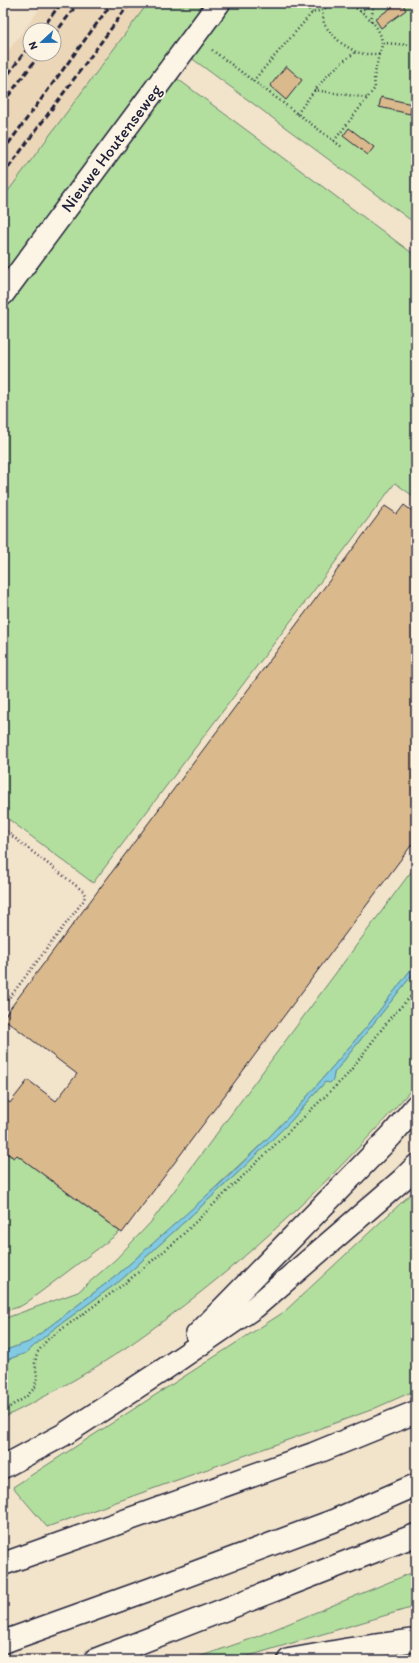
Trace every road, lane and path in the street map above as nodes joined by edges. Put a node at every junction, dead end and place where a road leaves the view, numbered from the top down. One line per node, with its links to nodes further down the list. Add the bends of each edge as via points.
1 (219, 3): 8 (main road, Nieuwe Houtenseweg)
2 (304, 3): 6 (path)
3 (373, 3): 5 (path); 7 (path)
4 (322, 10): 5 (path, via 333,4 340,4); 6 (path); 11 (path, via 324,24 329,31 341,43)
5 (360, 12): 7 (path)
6 (312, 13): 13 (path)
7 (371, 22): 9 (path, via 380,32)
8 (194, 36): 13 (path); 19 (main road, Nieuwe Houtenseweg)
9 (383, 43): 10 (path); 12 (path)
10 (411, 45)
11 (356, 52): 12 (path); 14 (path, via 337,66)
12 (379, 54): 15 (path, via 374,78 375,88)
13 (253, 81): 16 (path)
14 (314, 90): 15 (path); 16 (path)
15 (368, 98): 17 (path)
16 (297, 114): 17 (path)
17 (334, 141): 18 (path)
18 (342, 147)
19 (3, 294)
20 (3, 829): 22 (path, via 83,890 85,895 84,900)
21 (416, 991): 26 (path, via 391,1017 347,1074 175,1242 124,1284 47,1340 37,1353 35,1388 26,1397)
22 (3, 1006)
23 (416, 1106): 25 (main road, via 386,1142)
24 (416, 1166): 25 (main road, via 254,1308)
25 (163, 1370): 28 (main road, via 63,1435)
26 (3, 1411)
27 (416, 1412): 31 (main road, via 313,1454)
28 (3, 1467)
29 (416, 1485): 33 (main road, via 326,1524)
30 (416, 1535): 34 (main road)
31 (3, 1564)
32 (416, 1640): 35 (main road)
33 (3, 1642)
34 (95, 1660)
35 (289, 1660)

